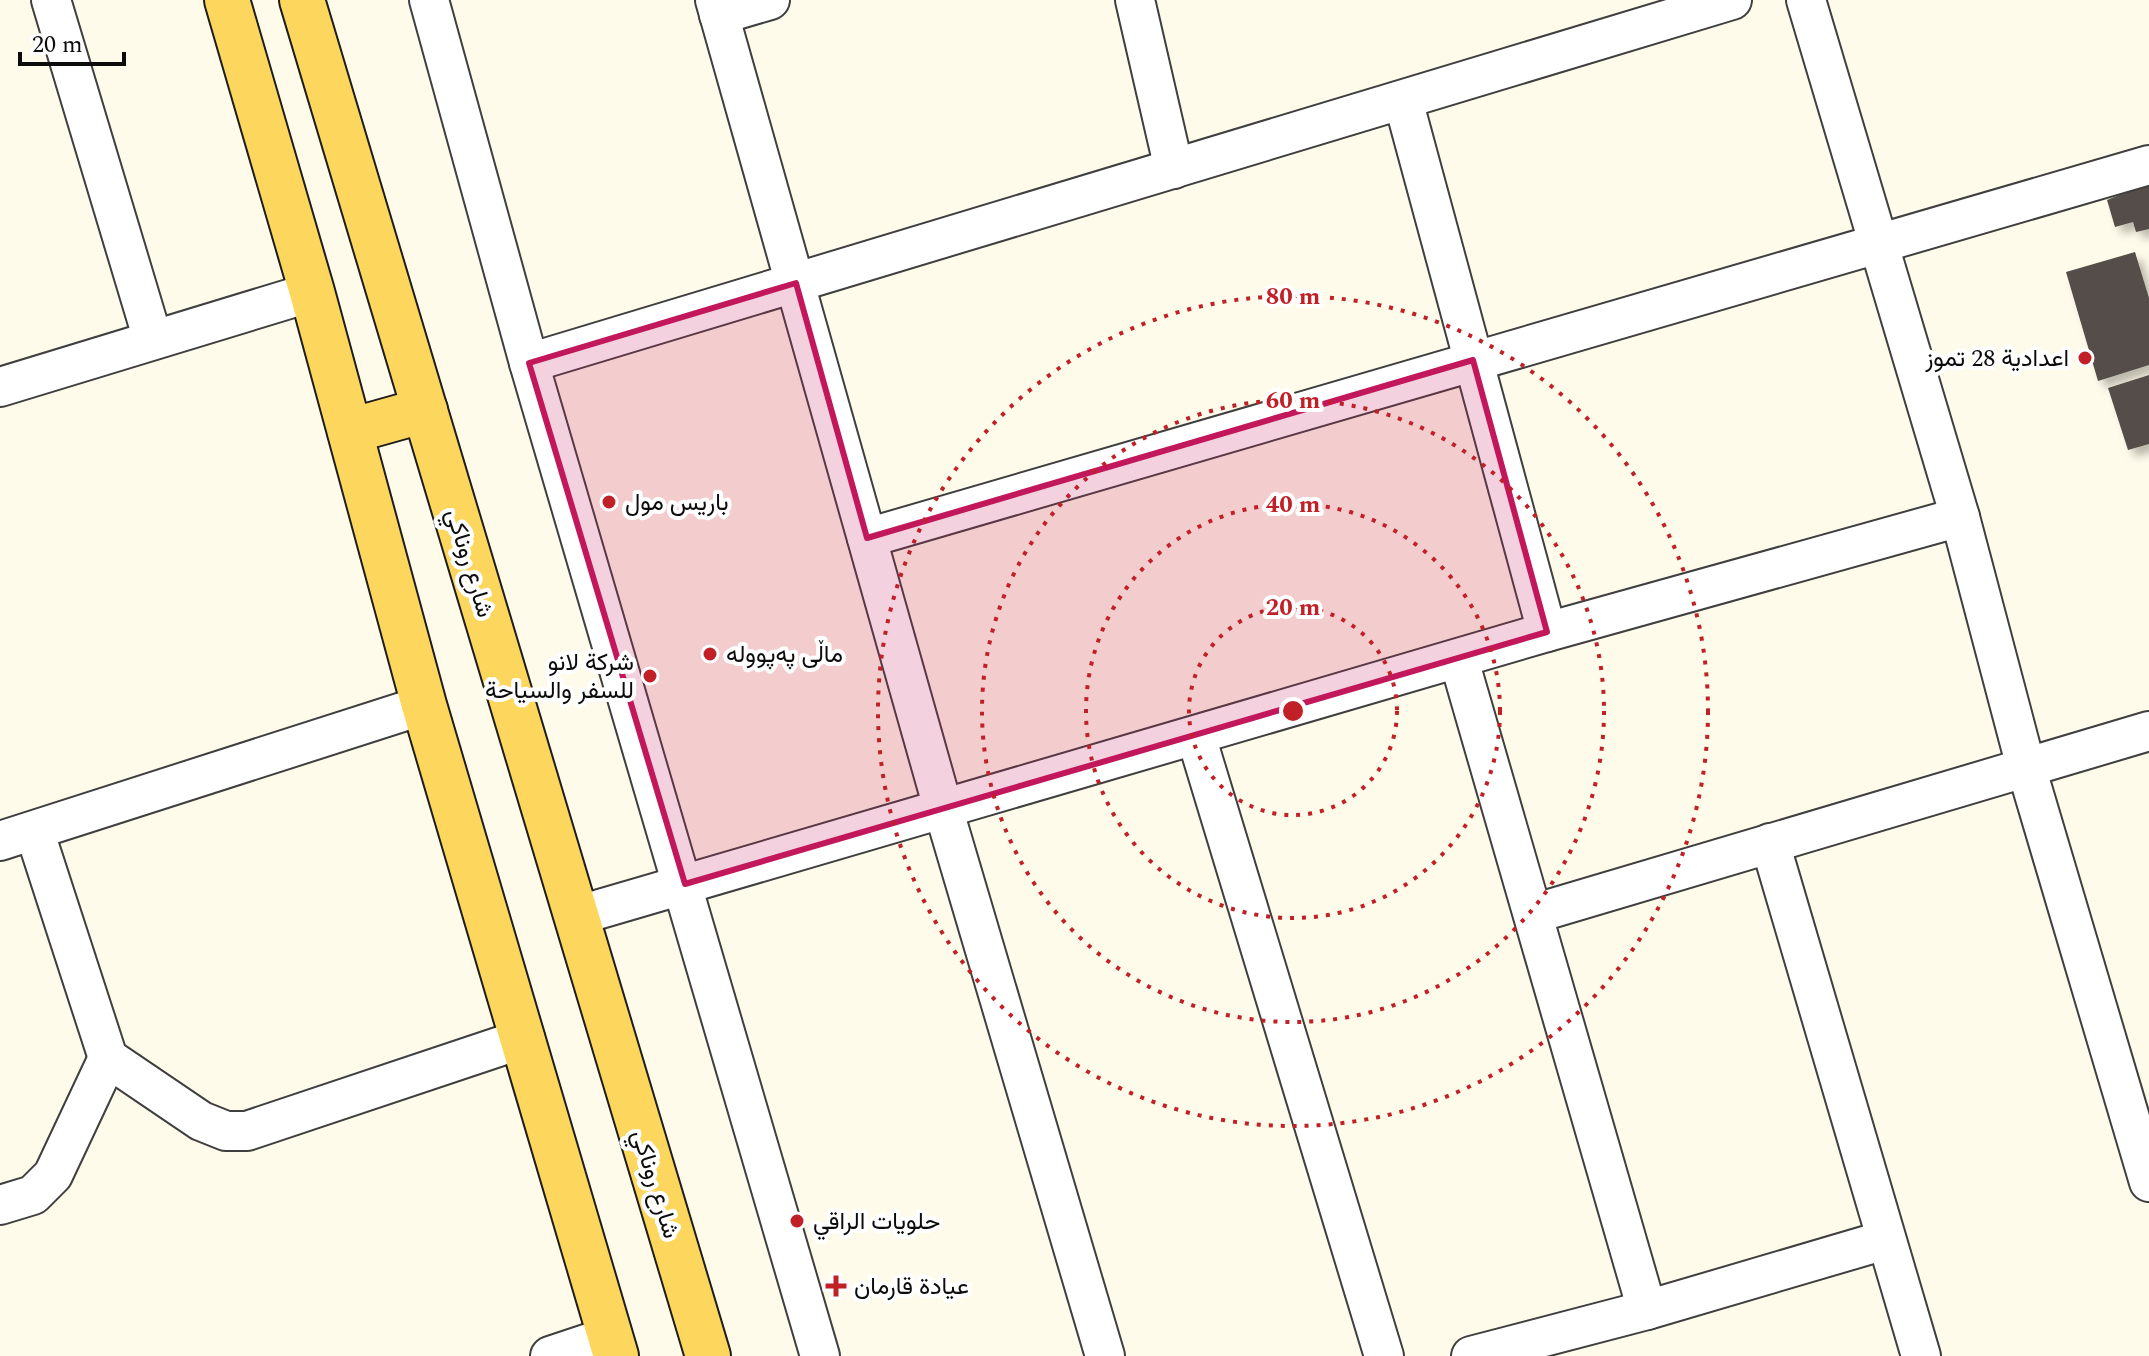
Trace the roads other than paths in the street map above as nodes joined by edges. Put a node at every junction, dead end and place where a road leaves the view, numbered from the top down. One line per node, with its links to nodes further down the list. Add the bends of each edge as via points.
1 (51, 0): 16 (street)
2 (227, 0): 15 (main road)
3 (302, 0): 20 (main road, شارع روناكي)
4 (429, 0): 18 (street)
5 (770, 0): 9 (street)
6 (1135, 0): 12 (street)
7 (1732, 0): 10 (street)
8 (1806, 0): 13 (street)
9 (717, 8): 14 (street)
10 (1403, 100): 12 (street); 17 (street)
11 (2149, 165): 13 (street)
12 (1174, 169): 14 (street)
13 (1878, 242): 17 (street); 22 (street)
14 (796, 283): 18 (street); 23 (street)
15 (312, 292): 16 (street); 21 (main road)
16 (153, 340): 19 (street)
17 (1473, 360): 23 (street); 24 (street)
18 (529, 363): 33 (street)
19 (0, 387)
20 (425, 410): 21 (main road); 35 (main road, شارع روناكي)
21 (350, 431): 26 (main road)
22 (1960, 517): 24 (street); 29 (street)
23 (867, 538): 30 (street)
24 (1547, 632): 25 (street)
25 (1459, 660): 28 (street); 34 (street)
26 (424, 705): 31 (street); 36 (main road)
27 (2149, 731): 29 (street)
28 (1196, 736): 30 (street); 47 (street)
29 (2026, 767): 32 (street); 38 (street)
30 (943, 808): 33 (street); 46 (street)
31 (18, 837): 37 (street)
32 (1770, 843): 34 (street); 40 (street)
33 (685, 884): 35 (street); 45 (street)
34 (1533, 914): 41 (street)
35 (576, 916): 44 (main road, شارع روناكي)
36 (525, 1038): 37 (street, via 247,1131 226,1131 201,1121); 42 (main road)
37 (108, 1058): 39 (street, via 53,1175 33,1195)
38 (2149, 1179)
39 (0, 1205)
40 (1885, 1240): 41 (street); 49 (street)
41 (1647, 1310): 48 (street)
42 (613, 1346): 43 (street)
43 (550, 1356)
44 (708, 1356)
45 (820, 1356)
46 (1105, 1356)
47 (1384, 1356)
48 (1471, 1356)
49 (1921, 1356)

